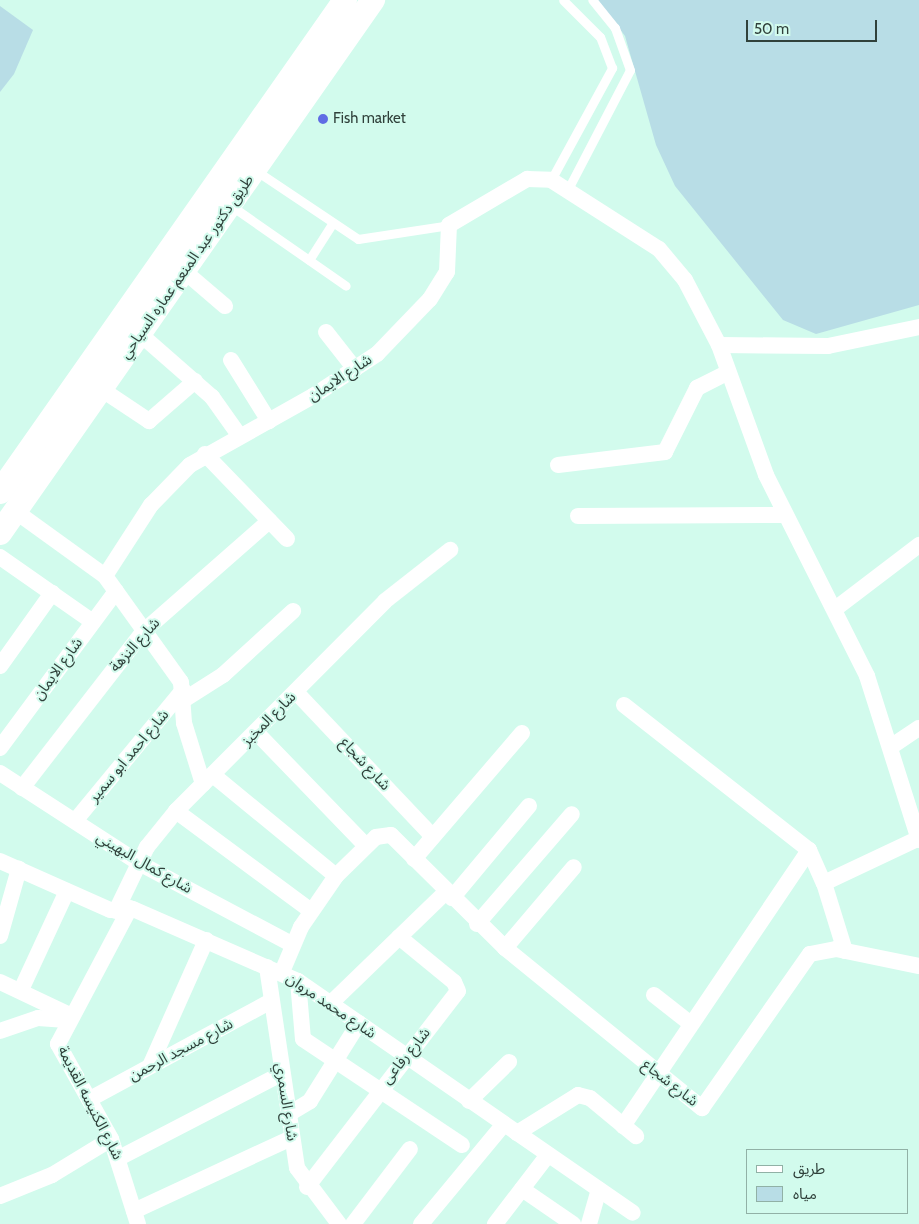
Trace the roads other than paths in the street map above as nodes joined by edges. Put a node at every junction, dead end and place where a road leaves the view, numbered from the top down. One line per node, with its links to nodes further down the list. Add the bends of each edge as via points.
1 (345, 0): 30 (main road, طريق دكتور عبد المنعم عماره السياحي)
2 (373, 0): 7 (main road, طريق دكتور عبد المنعم عماره السياحي)
3 (563, 0): 6 (lane, via 581,14)
4 (592, 0): 5 (lane)
5 (620, 38): 6 (lane); 9 (lane, via 630,62 628,80)
6 (604, 46): 8 (lane, via 611,74)
7 (254, 170): 10 (main road, طريق دكتور عبد المنعم عماره السياحي); 11 (lane)
8 (551, 180): 9 (street); 12 (street, via 535,177 519,181)
9 (567, 191): 20 (street, via 659,249 685,280)
10 (230, 205): 13 (lane); 14 (main road, طريق دكتور عبد المنعم عماره السياحي)
11 (332, 224): 12 (lane, via 358,239); 13 (lane)
12 (449, 224): 22 (street, شارع الايمان, via 447,272 430,299 377,354)
13 (309, 260): 15 (lane)
14 (184, 271): 16 (street); 19 (main road, طريق دكتور عبد المنعم عماره السياحي)
15 (346, 286)
16 (225, 306)
17 (919, 327): 20 (street, via 828,346)
18 (326, 332): 22 (street)
19 (140, 334): 24 (street); 25 (main road, طريق دكتور عبد المنعم عماره السياحي)
20 (719, 345): 23 (street)
21 (231, 360): 26 (street)
22 (355, 369): 26 (street, شارع الايمان)
23 (726, 373): 29 (street, via 697,388 664,452); 32 (street)
24 (195, 381): 25 (street, via 148,421); 27 (street)
25 (101, 389): 31 (main road, طريق دكتور عبد المنعم عماره السياحي)
26 (269, 422): 27 (street, شارع الايمان)
27 (238, 436): 28 (street, شارع الايمان)
28 (206, 454): 34 (street); 40 (street, شارع الايمان, via 162,490)
29 (558, 465)
30 (0, 492)
31 (15, 511): 35 (main road, طريق دكتور عبد المنعم عماره السياحي); 40 (street)
32 (785, 515): 33 (street); 43 (street)
33 (578, 516)
34 (269, 521): 36 (street); 46 (street, شارع النزهة)
35 (0, 533)
36 (287, 539)
37 (919, 545): 43 (street)
38 (450, 550): 48 (street, شارع المخبز, via 385,601)
39 (0, 557): 42 (street)
40 (105, 576): 41 (street)
41 (116, 591): 45 (street, شارع الايمان); 46 (street)
42 (52, 593): 45 (street); 47 (street)
43 (836, 609): 54 (street)
44 (293, 611): 49 (street, شارع احمد ابو سمير, via 223,675)
45 (93, 622): 55 (street, شارع الايمان)
46 (144, 631): 49 (street); 58 (street, شارع النزهة)
47 (0, 666)
48 (296, 692): 52 (street, شارع المخبز); 63 (street, شارع شجاع)
49 (183, 696): 57 (street, via 184,723); 62 (street, شارع احمد ابو سمير)
50 (624, 705): 66 (street)
51 (919, 728): 54 (street)
52 (256, 732): 57 (street, شارع المخبز); 65 (street)
53 (522, 733): 63 (street)
54 (892, 746): 64 (street)
55 (0, 748)
56 (0, 773): 58 (street, شارع كمال البهيني)
57 (208, 779): 60 (street, شارع المخبز); 72 (street)
58 (22, 788): 62 (street, شارع كمال البهيني)
59 (529, 806): 75 (street)
60 (176, 811): 69 (street, شارع المخبز); 77 (street)
61 (572, 814): 78 (street)
62 (75, 821): 69 (street, شارع كمال البهيني)
63 (433, 837): 67 (street)
64 (919, 839): 73 (street)
65 (366, 846): 67 (street, شارع شجاع, via 381,835 391,835); 72 (street, شارع شجاع)
66 (808, 850): 73 (street); 95 (street)
67 (414, 859): 75 (street, شارع شجاع)
68 (0, 861): 71 (street, شارع محمد مروان)
69 (139, 862): 76 (street, شارع المخبز); 82 (street, شارع كمال البهيني)
70 (574, 867): 83 (street)
71 (19, 869): 74 (street, شارع محمد مروان); 79 (street)
72 (336, 876): 77 (street, شارع شجاع)
73 (824, 883): 84 (street)
74 (67, 890): 76 (street, شارع محمد مروان); 89 (street)
75 (449, 895): 78 (street, شارع شجاع); 80 (street)
76 (123, 910): 81 (street, شارع محمد مروان); 93 (street, شارع الكنيسه القديمة)
77 (311, 911): 82 (street, شارع شجاع)
78 (478, 924): 83 (street, شارع شجاع)
79 (0, 936)
80 (399, 937): 92 (street); 97 (street, شارع رفاعى, via 454,982 458,991)
81 (206, 940): 86 (street, شارع محمد مروان); 100 (street)
82 (293, 944): 86 (street, شارع شجاع)
83 (505, 948): 102 (street, شارع شجاع)
84 (845, 951): 85 (street, شارع شجاع); 102 (street, شارع شجاع, via 819,951 805,960 705,1107)
85 (919, 966)
86 (274, 969): 87 (street, شارع محمد مروان); 91 (street, شارع السمري)
87 (298, 981): 92 (street, شارع محمد مروان); 98 (street, via 301,1035)
88 (0, 982): 89 (street)
89 (21, 990): 93 (street)
90 (654, 995): 95 (street)
91 (271, 1001): 100 (street, شارع مسجد الرحمن); 101 (street, شارع السمري)
92 (330, 1003): 94 (street, شارع محمد مروان)
93 (71, 1018): 96 (street, via 38,1018); 104 (street, شارع الكنيسه القديمة, via 58,1044)
94 (359, 1024): 97 (street, شارع محمد مروان); 98 (street)
95 (692, 1024): 102 (street)
96 (0, 1031)
97 (405, 1056): 103 (street, شارع رفاعى); 105 (street, شارع محمد مروان)
98 (336, 1060): 103 (street); 106 (street, via 310,1101)
99 (509, 1062): 105 (street)
100 (150, 1066): 104 (street, شارع مسجد الرحمن)
101 (281, 1074): 106 (street, شارع السمري); 115 (street)
102 (658, 1074): 107 (street)
103 (380, 1089): 112 (street); 116 (street, شارع رفاعى)
104 (90, 1099): 111 (street, شارع الكنيسه القديمة)
105 (470, 1101): 108 (street, شارع محمد مروان)
106 (287, 1115): 110 (street, شارع السمري)
107 (623, 1126): 108 (street, via 590,1098 578,1095); 109 (street)
108 (510, 1129): 114 (street, شارع محمد مروان); 124 (street)
109 (636, 1136)
110 (291, 1138): 116 (street, شارع السمري, via 297,1168); 121 (street)
111 (111, 1139): 115 (street, شارع الكنيسه القديمة); 119 (street, via 36,1183)
112 (462, 1145)
113 (410, 1149): 123 (street)
114 (548, 1154): 117 (street); 118 (street, شارع محمد مروان)
115 (119, 1158): 121 (street, شارع الكنيسه القديمة)
116 (307, 1187): 122 (street, شارع السمري)
117 (522, 1189): 125 (street); 126 (street)
118 (599, 1189): 120 (street, شارع محمد مروان); 127 (street)
119 (0, 1196)
120 (633, 1212)
121 (134, 1220)
122 (331, 1222)
123 (353, 1224)
124 (421, 1224)
125 (495, 1224)
126 (573, 1224)
127 (588, 1224)

